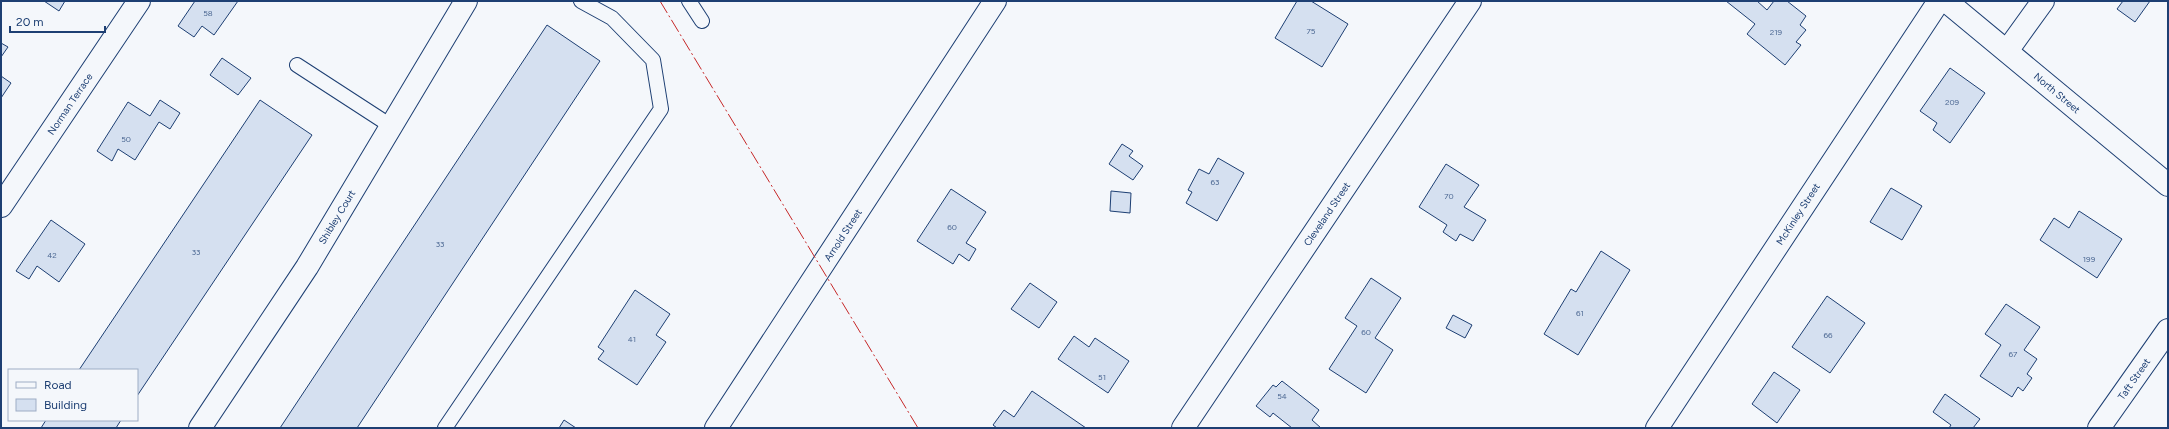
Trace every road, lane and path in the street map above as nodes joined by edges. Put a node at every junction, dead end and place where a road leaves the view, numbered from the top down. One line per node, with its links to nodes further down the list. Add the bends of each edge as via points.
1 (139, 1): 15 (street, Norman Terrace)
2 (466, 1): 13 (street, Shibley Court)
3 (581, 1): 18 (lane, via 612,18 653,60 661,109)
4 (689, 1): 10 (lane)
5 (995, 1): 19 (street, Arnold Street)
6 (1470, 1): 20 (street, Cleveland Street)
7 (1939, 1): 21 (street, McKinley Street)
8 (1946, 1): 11 (street, North Street)
9 (2042, 1): 11 (street)
10 (702, 21)
11 (2007, 51): 14 (street, North Street)
12 (297, 65): 13 (lane)
13 (391, 126): 17 (street, Shibley Court, via 307,266)
14 (2168, 185)
15 (1, 206)
16 (2168, 330): 22 (street, Taft Street)
17 (200, 428)
18 (445, 428)
19 (716, 428)
20 (1184, 428)
21 (1657, 428)
22 (2099, 428)

